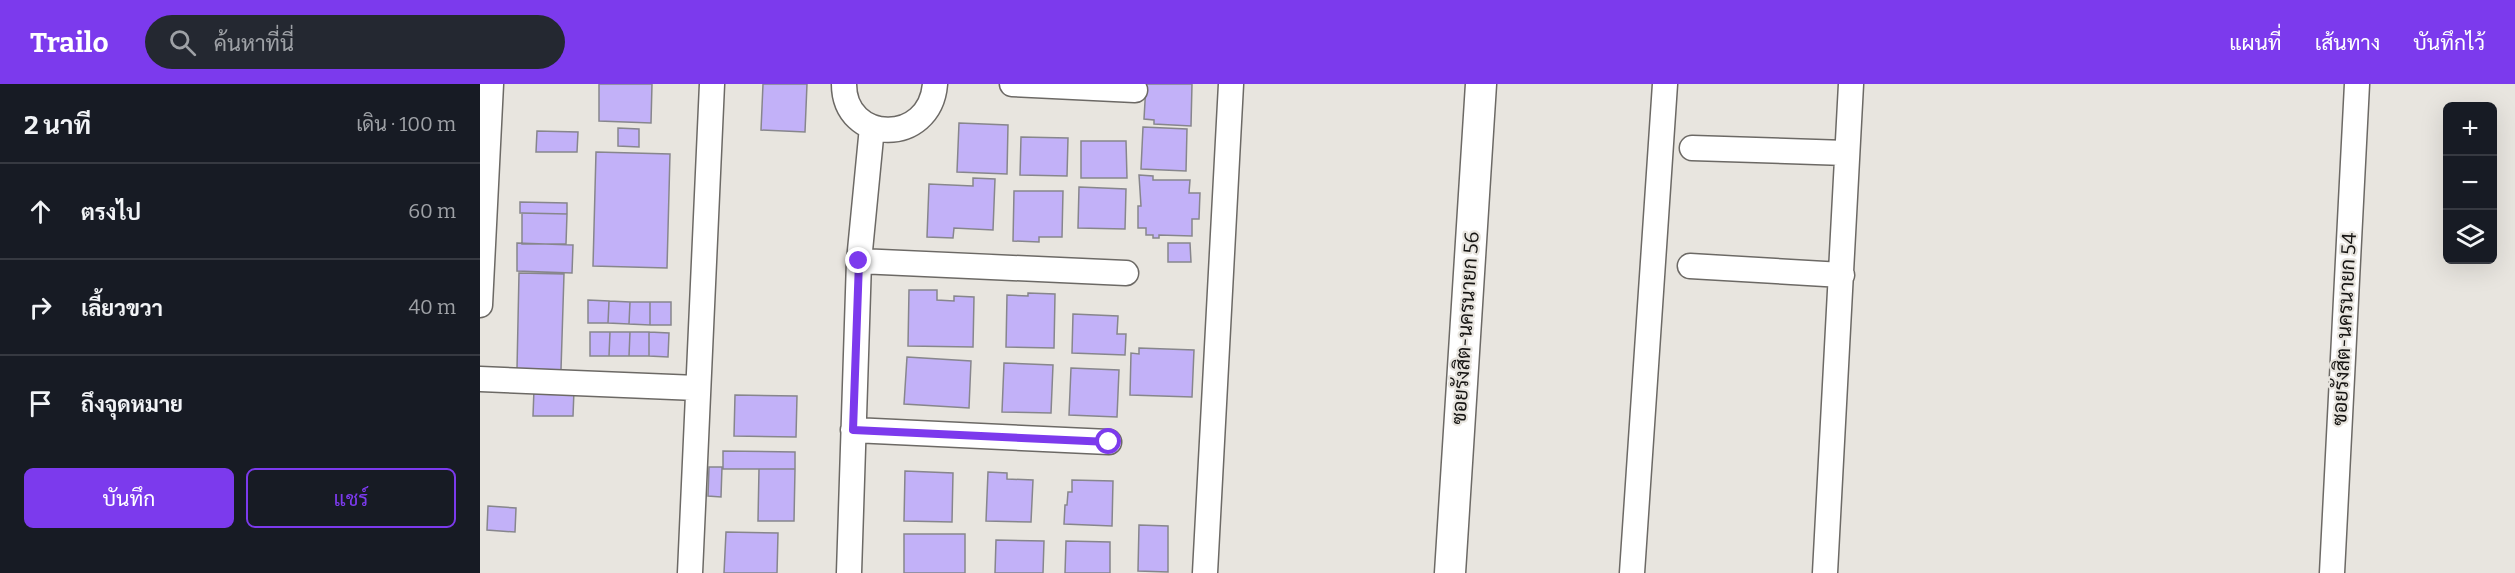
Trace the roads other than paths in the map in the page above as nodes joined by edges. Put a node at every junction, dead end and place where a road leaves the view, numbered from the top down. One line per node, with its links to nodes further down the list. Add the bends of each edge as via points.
1 (491, 84): 19 (street)
2 (712, 84): 21 (street)
3 (844, 84): 12 (street, via 849,107)
4 (934, 84): 12 (street, via 934,96 917,121 903,128)
5 (1012, 84): 11 (street)
6 (1231, 84): 26 (street)
7 (1481, 84): 27 (street, ซอยรังสิต-นครนายก 56)
8 (1665, 84): 28 (street)
9 (1851, 84): 14 (street)
10 (2357, 84): 30 (street, ซอยรังสิต-นครนายก 54)
11 (1136, 90)
12 (872, 127): 15 (street)
13 (1692, 148): 14 (street)
14 (1846, 153): 18 (street)
15 (859, 261): 17 (street); 22 (street)
16 (1690, 266): 18 (street)
17 (1126, 273)
18 (1842, 275): 29 (street)
19 (480, 305)
20 (480, 379): 21 (street)
21 (697, 388): 24 (street)
22 (853, 430): 23 (street); 25 (street)
23 (1109, 442)
24 (690, 573)
25 (849, 573)
26 (1205, 573)
27 (1450, 573)
28 (1632, 573)
29 (1825, 573)
30 (2332, 573)

